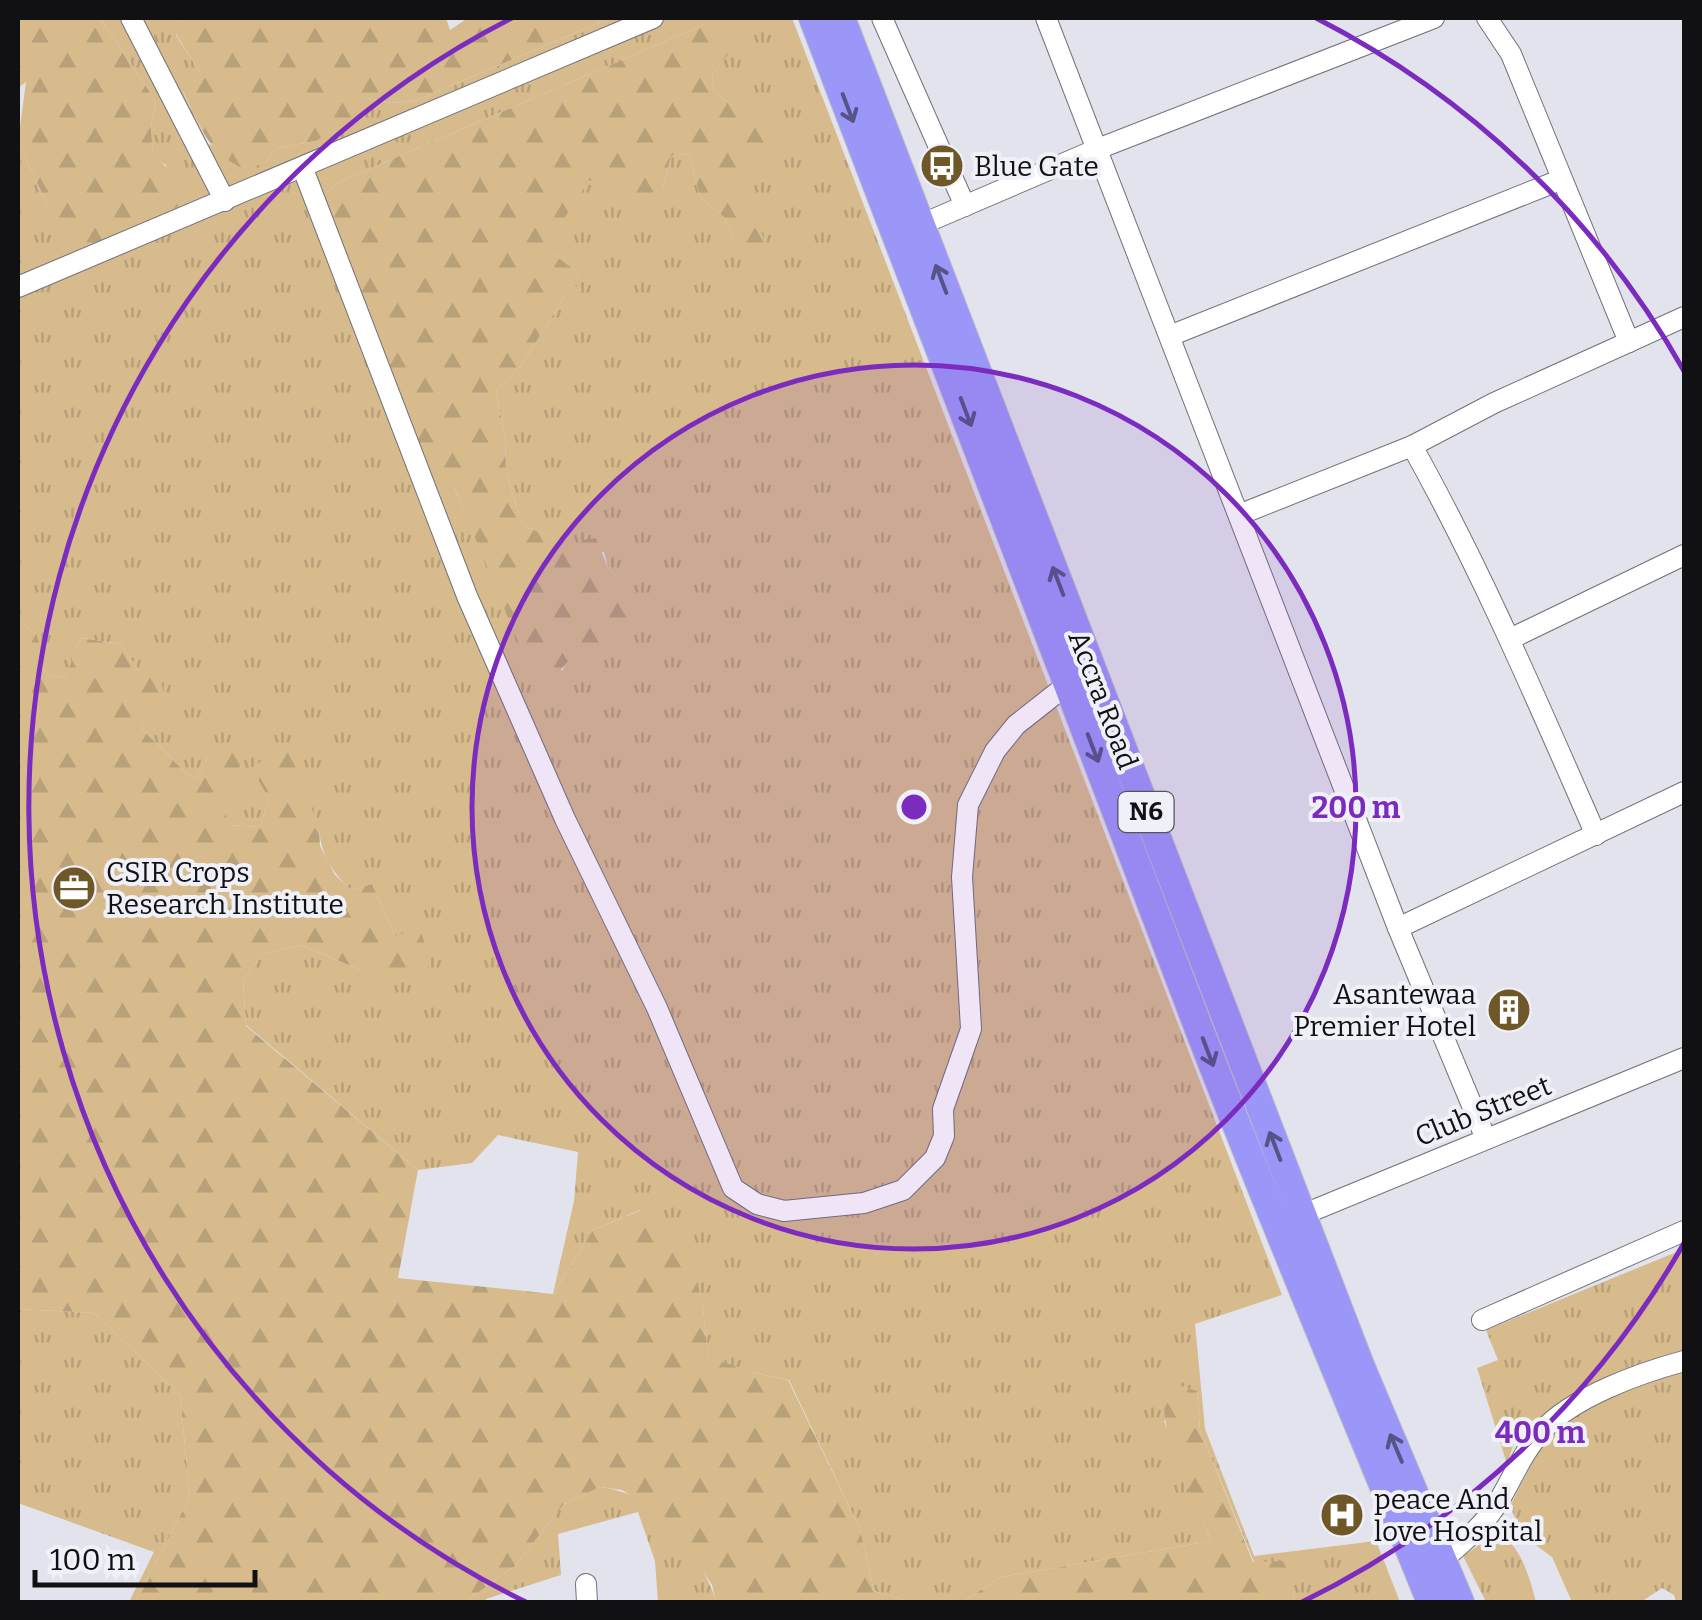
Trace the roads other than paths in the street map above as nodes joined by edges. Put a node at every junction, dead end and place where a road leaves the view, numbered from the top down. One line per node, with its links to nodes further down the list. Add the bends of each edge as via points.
1 (131, 18): 12 (street)
2 (653, 18): 10 (street)
3 (813, 18): 23 (highway, Accra Road / N6, one-way to 23)
4 (841, 18): 14 (highway, Accra Road / N6)
5 (882, 18): 13 (street)
6 (1046, 18): 9 (street)
7 (1434, 18): 9 (street)
8 (1487, 18): 11 (street, via 1510,54)
9 (1095, 150): 13 (street); 17 (street)
10 (303, 168): 12 (street); 23 (street, via 467,596 527,734 734,1188 757,1204 784,1211 864,1203 903,1190 935,1158 944,1136 943,1108 971,1029 962,877 968,805 1016,725)
11 (1560, 180): 17 (street); 18 (street)
12 (226, 201): 15 (street)
13 (964, 206): 14 (street)
14 (920, 226): 29 (highway, Accra Road / N6, one-way to 14)
15 (18, 287)
16 (1684, 317): 18 (street)
17 (1172, 335): 20 (street)
18 (1629, 342): 19 (street)
19 (1412, 446): 20 (street); 22 (street)
20 (1241, 514): 26 (street)
21 (1684, 555): 22 (street)
22 (1510, 639): 25 (street)
23 (1068, 684): 34 (highway, Accra Road / N6, one-way to 34, via 1328,1357)
24 (1684, 792): 25 (street)
25 (1596, 834): 26 (street)
26 (1398, 928): 28 (street)
27 (1684, 1058): 28 (street, Club Street)
28 (1486, 1138): 29 (street, Club Street)
29 (1302, 1214): 33 (highway, Accra Road / N6, one-way to 29)
30 (1684, 1231): 31 (street)
31 (1482, 1320)
32 (1684, 1361): 33 (street, via 1566,1408 1525,1454 1497,1506)
33 (1444, 1559): 35 (highway, Accra Road / N6)
34 (1431, 1602)
35 (1460, 1602)

